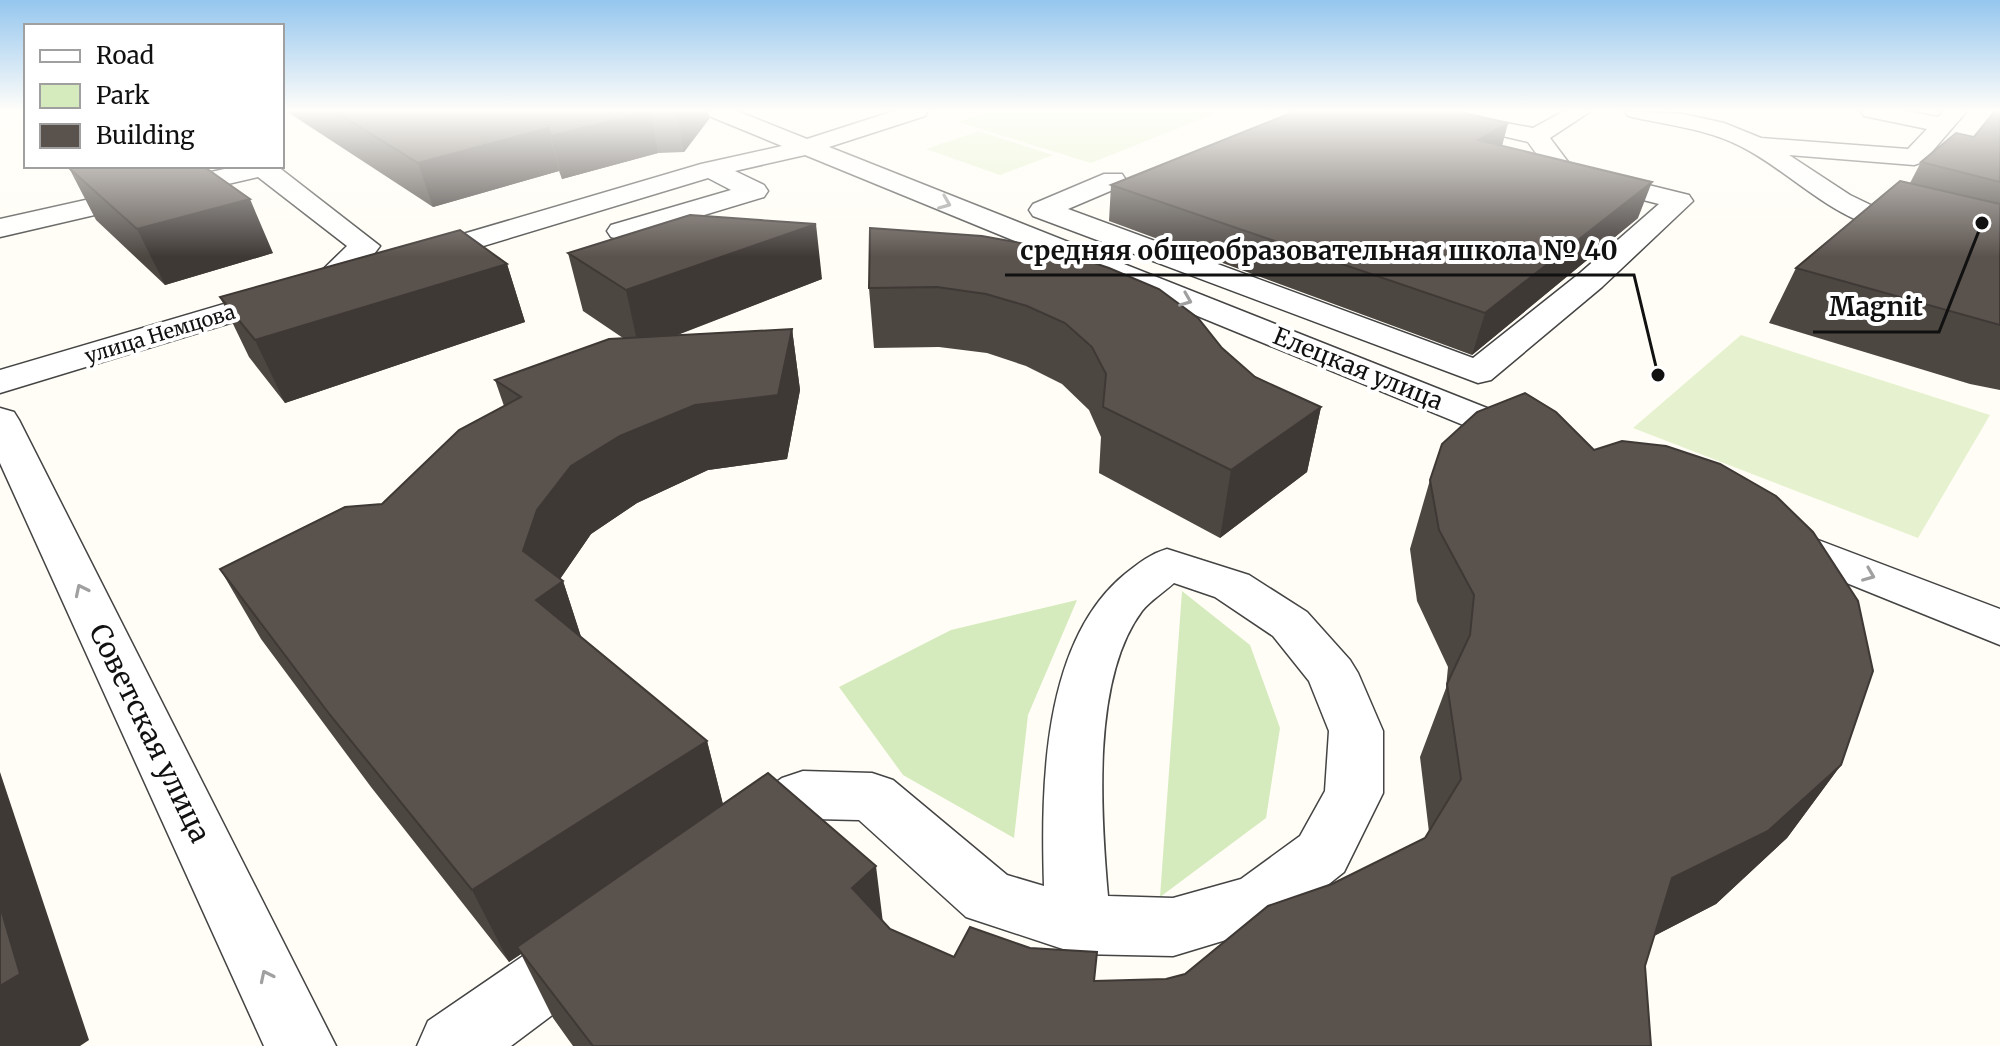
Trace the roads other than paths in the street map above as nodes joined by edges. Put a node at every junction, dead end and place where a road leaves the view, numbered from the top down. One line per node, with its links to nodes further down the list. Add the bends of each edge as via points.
1 (761, 160): 5 (street, улица Немцова)
2 (839, 160): 13 (street, Елецкая улица, one-way to 13)
3 (1553, 160): 6 (street, via 1562,172 1679,201 1478,372 1043,210)
4 (1779, 160): 9 (street, via 1869,215)
5 (710, 169): 8 (street, via 755,191); 10 (street, улица Немцова)
6 (1113, 180)
7 (0, 228): 10 (street, via 263,168 365,246)
8 (621, 231)
9 (2000, 252)
10 (324, 284): 11 (street, улица Немцова)
11 (0, 382)
12 (0, 420): 19 (street, Советская улица, one-way to 12)
13 (1565, 452)
14 (1739, 523): 15 (street, one-way to 15)
15 (2000, 628)
16 (712, 860): 18 (street, via 803,795 872,797 988,897)
17 (634, 916): 20 (street)
18 (1078, 925): 18 (street, via 1173,927 1259,902 1322,854 1354,793 1356,731 1332,673 1290,624 1232,586 1167,564 1123,601 1094,654 1078,727 1072,822)
19 (294, 1044)
20 (453, 1046)

